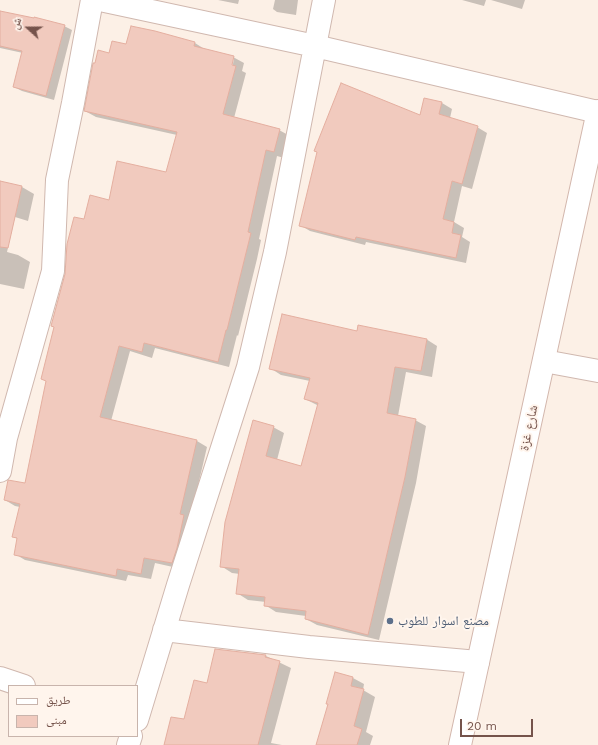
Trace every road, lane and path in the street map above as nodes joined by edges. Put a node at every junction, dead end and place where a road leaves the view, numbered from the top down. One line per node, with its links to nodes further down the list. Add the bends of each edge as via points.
1 (92, 0): 8 (street, via 57,180 53,271 6,438)
2 (100, 0): 4 (street)
3 (324, 0): 4 (street)
4 (315, 46): 5 (street); 9 (street, via 275,252 248,367)
5 (598, 111): 6 (street, شارع غزة)
6 (544, 362): 7 (street); 10 (street, شارع غزة)
7 (598, 371)
8 (0, 471)
9 (164, 630): 10 (street, via 310,647); 13 (street)
10 (478, 662): 14 (street, شارع غزة)
11 (0, 678): 12 (street)
12 (21, 685)
13 (138, 717)
14 (460, 745)

